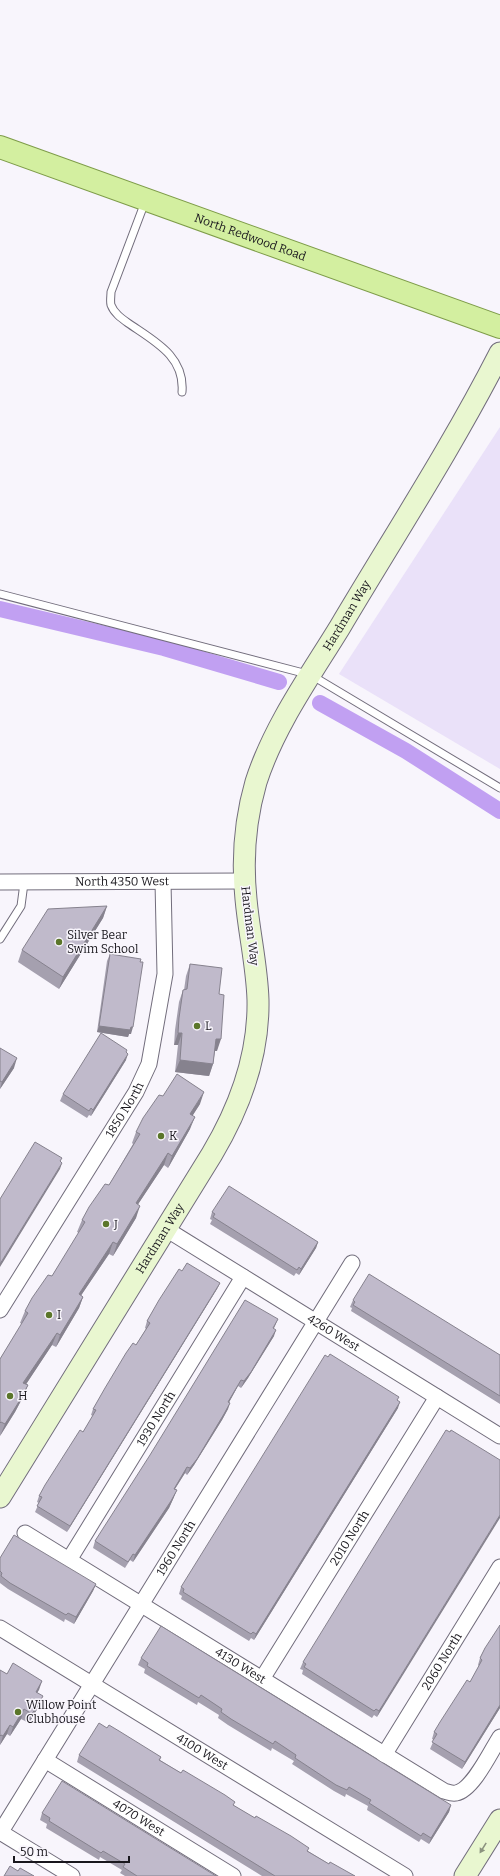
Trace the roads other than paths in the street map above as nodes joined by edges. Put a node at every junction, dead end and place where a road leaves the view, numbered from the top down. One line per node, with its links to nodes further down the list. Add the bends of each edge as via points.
1 (0, 148): 2 (main road, North Redwood Road)
2 (145, 200): 3 (main road, North Redwood Road); 5 (lane, via 111,292 111,304 116,314 167,351 175,360 180,370)
3 (500, 327)
4 (500, 353): 7 (street, Hardman Way, via 434,470)
5 (182, 392)
6 (0, 594): 7 (lane)
7 (310, 675): 8 (lane); 9 (street, Hardman Way, via 272,742 256,783 246,826)
8 (500, 788)
9 (244, 881): 11 (street, North 4350 West); 14 (street, Hardman Way, via 255,959 258,1003 249,1070 226,1131)
10 (0, 882): 12 (street, North 4350 West)
11 (163, 882): 12 (street, North 4350 West); 17 (street, 1850 North, via 165,974 152,1053 145,1074)
12 (24, 883): 13 (lane, via 21,906)
13 (0, 939)
14 (166, 1229): 16 (street, 4260 West); 21 (street, Hardman Way)
15 (352, 1263): 18 (street, 1960 North)
16 (243, 1277): 18 (street, 4260 West); 23 (street, 1930 North)
17 (0, 1310)
18 (316, 1322): 19 (street, 4260 West); 25 (street, 1960 North)
19 (437, 1397): 20 (street, 4260 West); 27 (street, 2010 North)
20 (500, 1436)
21 (0, 1497)
22 (25, 1533): 23 (street, 4130 West)
23 (69, 1560): 25 (street, 4130 West)
24 (500, 1567): 30 (street, 2060 North)
25 (141, 1604): 27 (street, 4130 West); 28 (street, 1960 North)
26 (0, 1628): 28 (street, 4100 West)
27 (262, 1679): 30 (street, 4130 West)
28 (91, 1685): 31 (street, 1960 North); 36 (street, 4100 West)
29 (500, 1737): 30 (street, 4130 West, via 471,1783 457,1793 438,1788)
30 (384, 1755)
31 (45, 1760): 33 (street, 1960 North); 35 (street, 4070 West)
32 (500, 1820): 37 (street, one-way to 37)
33 (0, 1832): 34 (street)
34 (72, 1876)
35 (233, 1876)
36 (405, 1876)
37 (465, 1876)

